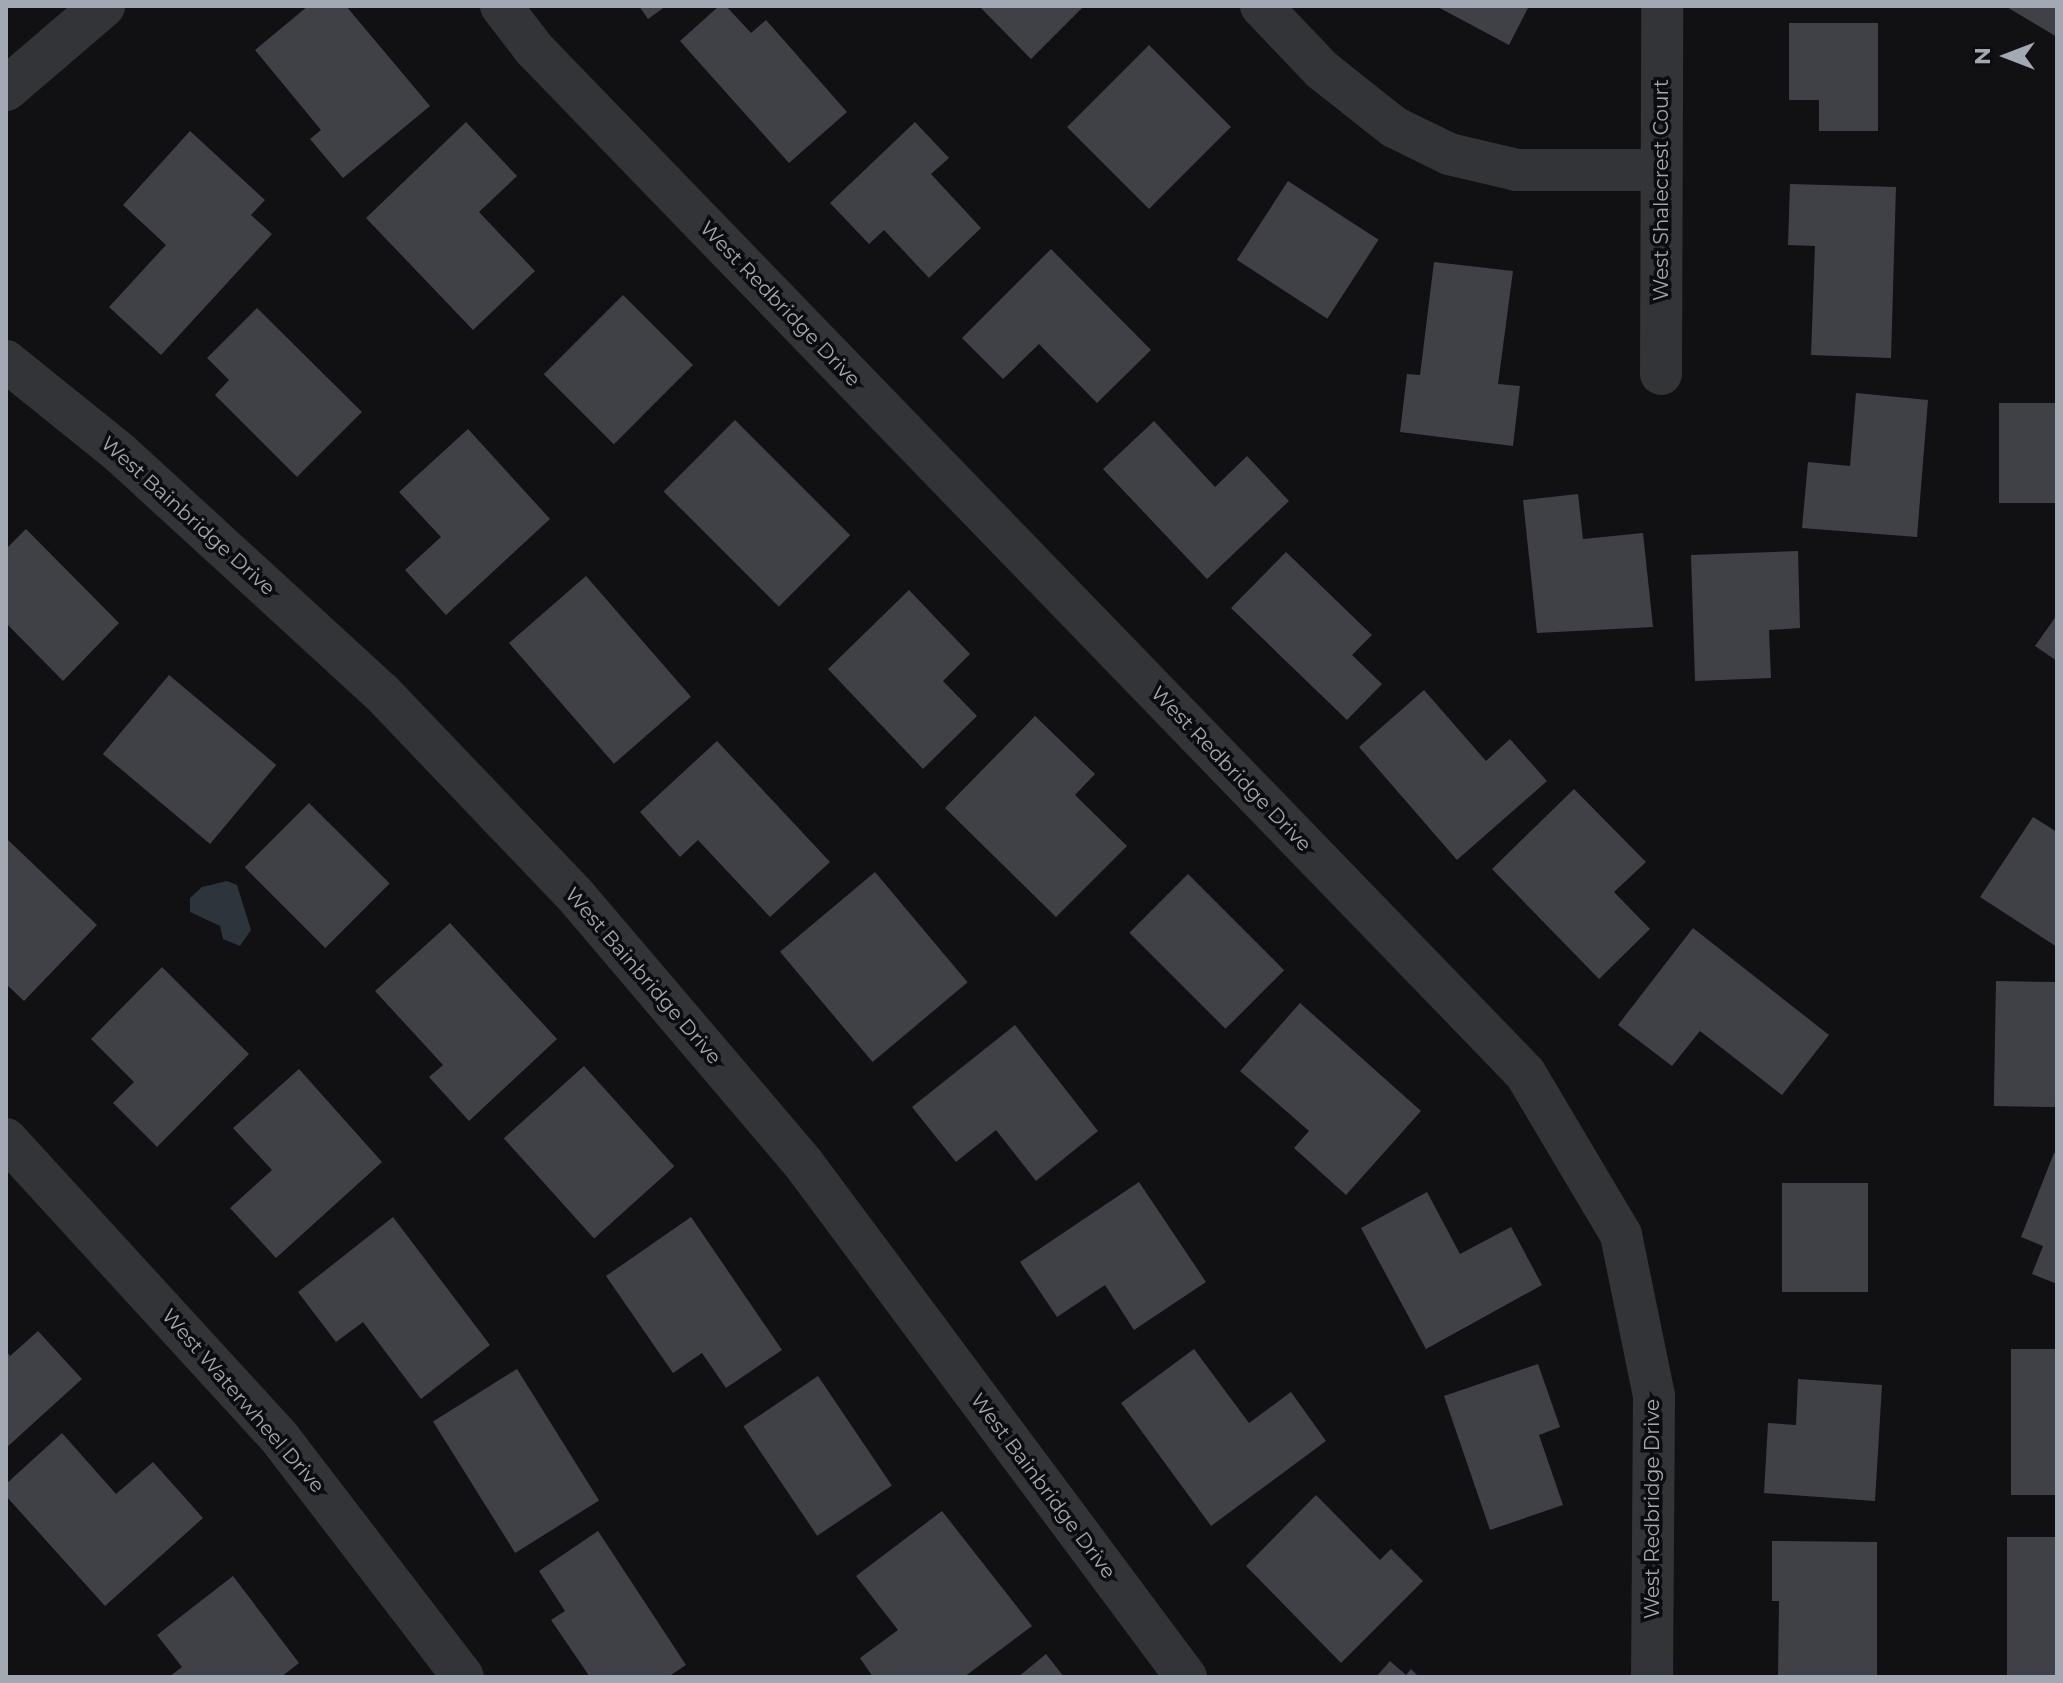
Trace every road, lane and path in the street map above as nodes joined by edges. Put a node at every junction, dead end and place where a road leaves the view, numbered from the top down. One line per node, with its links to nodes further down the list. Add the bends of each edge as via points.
1 (103, 6): 5 (street)
2 (501, 6): 12 (street, West Redbridge Drive, via 534,49 1525,1073 1621,1235 1654,1396)
3 (1261, 6): 6 (street, via 1322,70 1394,127 1449,154 1517,170)
4 (1662, 6): 6 (street, West Shalecrest Court)
5 (6, 89)
6 (1661, 170): 8 (street, West Shalecrest Court)
7 (6, 361): 11 (street, West Bainbridge Drive, via 120,453 381,692 575,895 803,1163)
8 (1661, 374)
9 (6, 1139): 10 (street, West Waterwheel Drive, via 279,1437)
10 (463, 1677)
11 (1186, 1677)
12 (1652, 1677)

